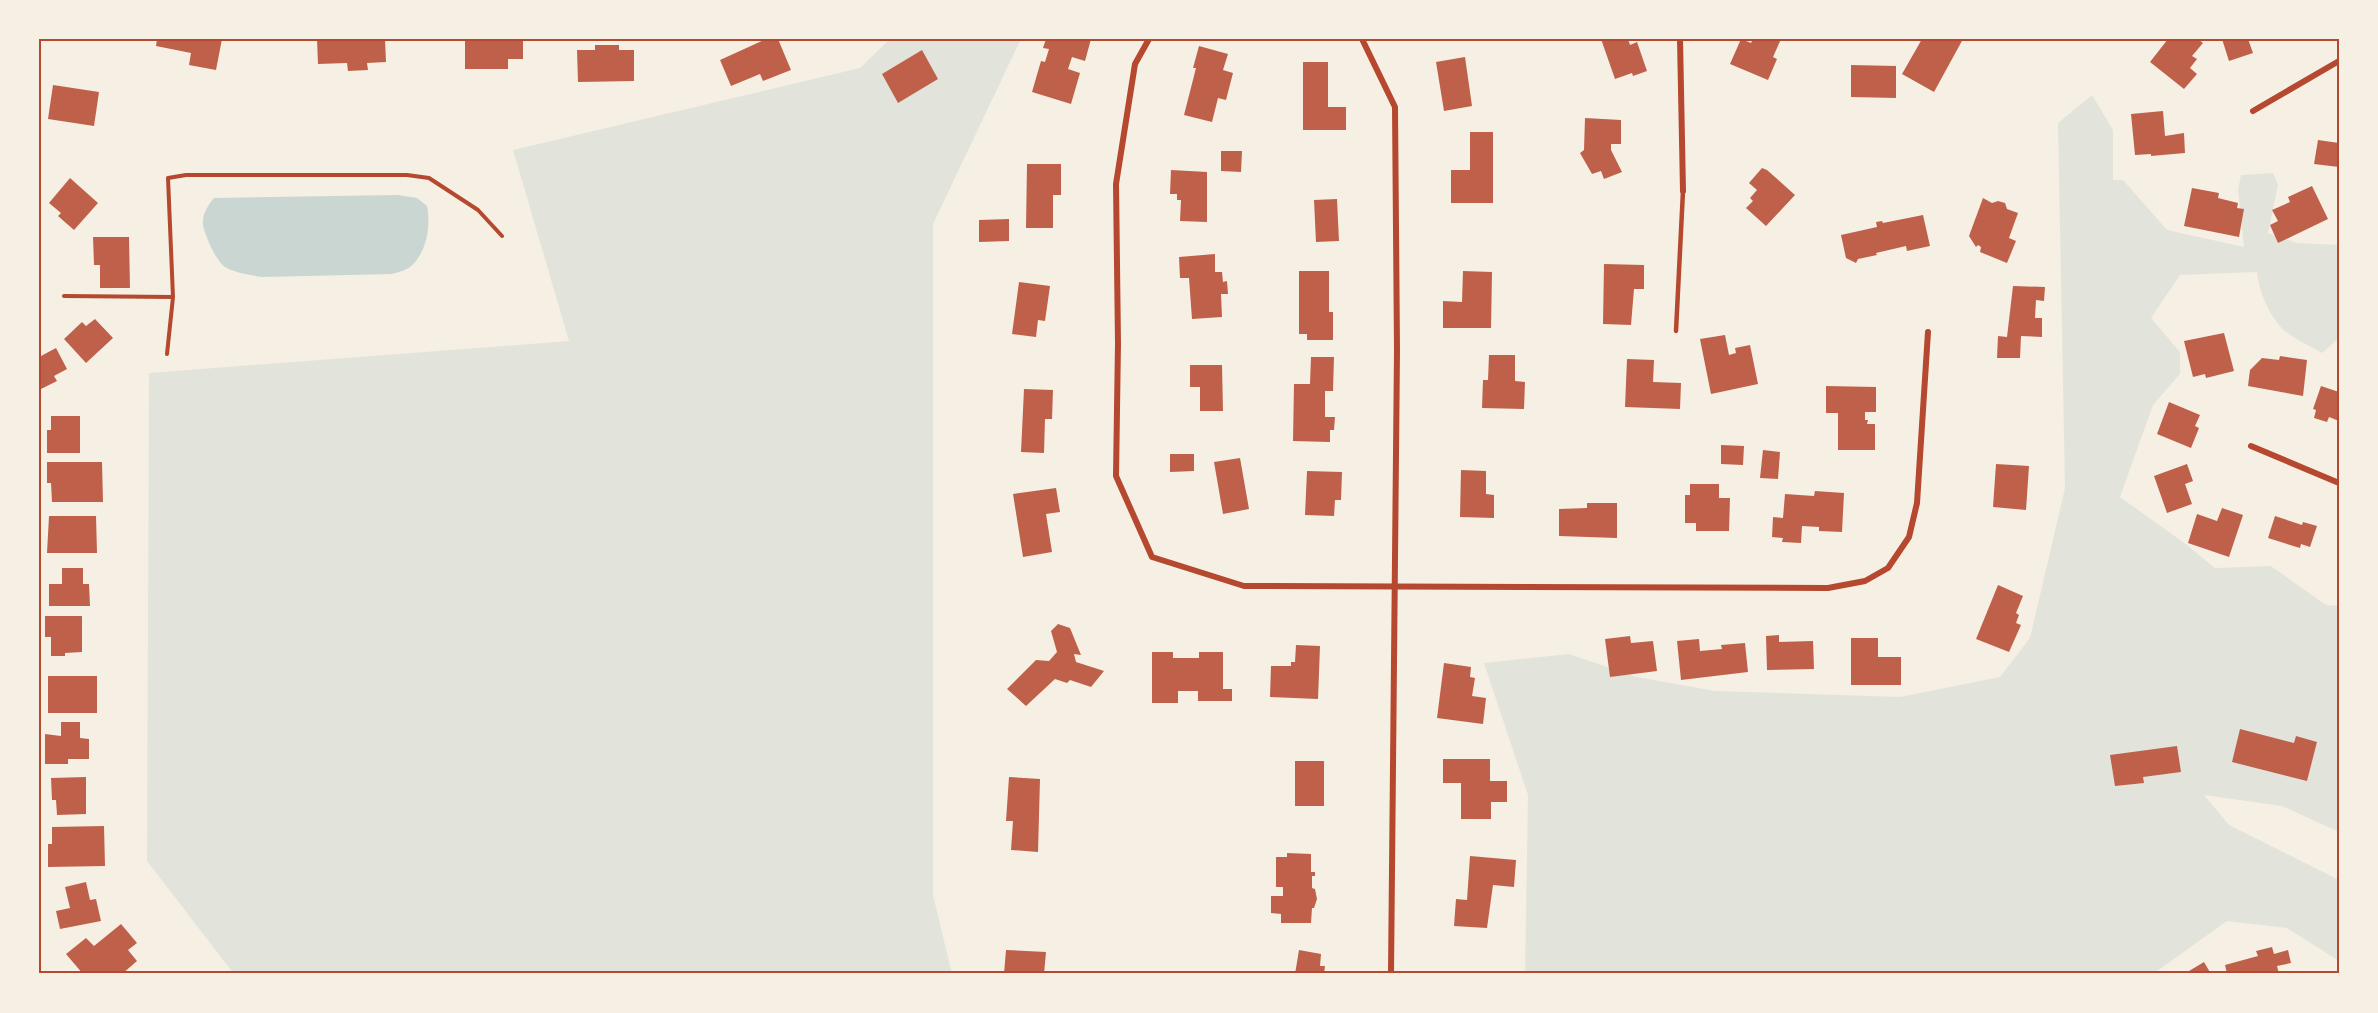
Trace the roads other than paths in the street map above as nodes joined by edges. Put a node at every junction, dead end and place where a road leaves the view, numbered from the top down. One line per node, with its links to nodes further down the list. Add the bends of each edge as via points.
1 (1149, 39): 11 (street, via 1136,64 1116,184 1116,476 1152,557 1244,586)
2 (1362, 39): 11 (street, via 1395,107)
3 (1680, 39): 6 (street)
4 (2339, 61): 5 (street)
5 (2253, 111)
6 (1683, 191): 7 (lane)
7 (1676, 331)
8 (1928, 332): 11 (street, via 1917,503 1912,526 1888,568 1866,582 1828,588)
9 (2251, 446): 10 (street)
10 (2339, 483)
11 (1394, 585): 12 (street)
12 (1391, 974)

